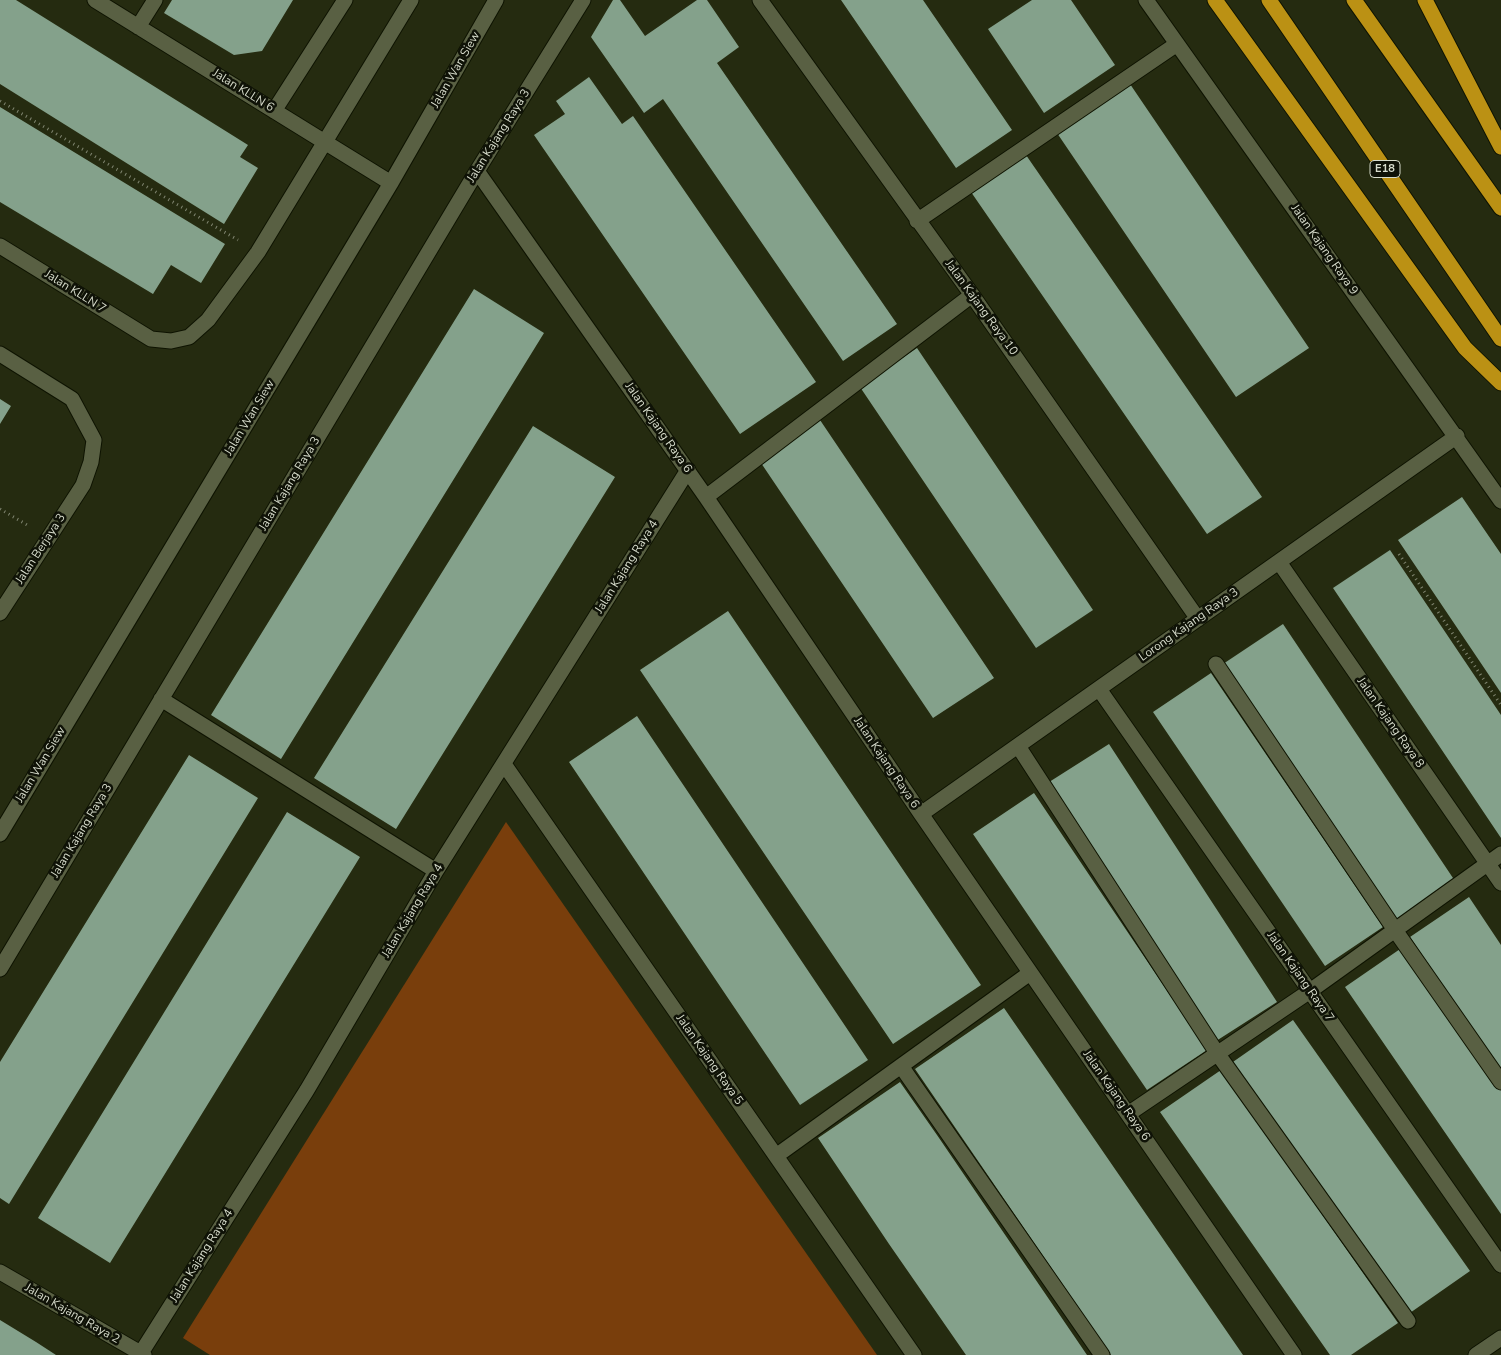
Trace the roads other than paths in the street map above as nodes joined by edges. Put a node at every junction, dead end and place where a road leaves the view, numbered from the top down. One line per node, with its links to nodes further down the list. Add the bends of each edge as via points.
1 (95, 0): 13 (street, Jalan KLLN 6)
2 (155, 0): 13 (street)
3 (345, 0): 15 (street)
4 (411, 0): 16 (street)
5 (496, 0): 19 (street, Jalan Wan Siew)
6 (583, 0): 18 (street, Jalan Kajang Raya 3)
7 (760, 0): 21 (street, Jalan Kajang Raya 10)
8 (1146, 0): 14 (street, Jalan Kajang Raya 9)
9 (1214, 0): 26 (highway, via 1465,348)
10 (1269, 0): 24 (highway, E18)
11 (1354, 0): 20 (highway)
12 (1425, 0): 17 (highway)
13 (138, 27): 15 (street, Jalan KLLN 6)
14 (1177, 44): 21 (street); 27 (street, Jalan Kajang Raya 9)
15 (274, 111): 16 (street, Jalan KLLN 6)
16 (326, 143): 19 (street, Jalan KLLN 6); 22 (street, Jalan KLLN 7, via 258,252 208,320 189,337 171,341 151,339)
17 (1501, 148)
18 (477, 170): 28 (street, Jalan Kajang Raya 6); 36 (street, Jalan Kajang Raya 3)
19 (391, 183): 40 (street, Jalan Wan Siew)
20 (1501, 208)
21 (917, 221): 23 (street, Jalan Kajang Raya 10)
22 (0, 246)
23 (972, 295): 29 (street); 33 (street, Jalan Kajang Raya 10)
24 (1501, 339)
25 (0, 354): 32 (street, Jalan Berjaya 3, via 72,399 94,440 83,485)
26 (1501, 383)
27 (1457, 436): 30 (street, Jalan Kajang Raya 9); 31 (street, Lorong Kajang Raya 3)
28 (688, 470): 29 (street, Jalan Kajang Raya 6); 38 (street, Jalan Kajang Raya 4)
29 (706, 497): 39 (street, Jalan Kajang Raya 6)
30 (1501, 501)
31 (1278, 562): 33 (street, Lorong Kajang Raya 3); 42 (street, Jalan Kajang Raya 8)
32 (0, 613)
33 (1198, 618): 35 (street, Lorong Kajang Raya 3)
34 (1216, 664): 45 (street)
35 (1099, 689): 37 (street, Lorong Kajang Raya 3); 48 (street, Jalan Kajang Raya 7)
36 (161, 699): 43 (street); 46 (street, Jalan Kajang Raya 3)
37 (1018, 746): 39 (street, Lorong Kajang Raya 3); 49 (street)
38 (504, 764): 43 (street, Jalan Kajang Raya 4); 53 (street, Jalan Kajang Raya 5)
39 (921, 814): 47 (street, Jalan Kajang Raya 6)
40 (0, 834)
41 (1501, 854): 42 (street)
42 (1488, 864): 44 (street, Jalan Kajang Raya 8); 45 (street)
43 (436, 871): 58 (street, Jalan Kajang Raya 4, via 307,1090)
44 (1501, 883)
45 (1395, 930): 48 (street); 51 (street)
46 (0, 968)
47 (1030, 973): 50 (street); 52 (street, Jalan Kajang Raya 6)
48 (1310, 991): 49 (street); 54 (street, Jalan Kajang Raya 7)
49 (1217, 1054): 52 (street); 56 (street)
50 (901, 1066): 53 (street); 60 (street)
51 (1501, 1082)
52 (1128, 1114): 61 (street, Jalan Kajang Raya 6)
53 (776, 1156): 59 (street, Jalan Kajang Raya 5)
54 (1501, 1265)
55 (0, 1272): 58 (street, Jalan Kajang Raya 2)
56 (1408, 1321)
57 (1501, 1338): 62 (street)
58 (142, 1354)
59 (914, 1355)
60 (1102, 1355)
61 (1294, 1355)
62 (1476, 1355)

